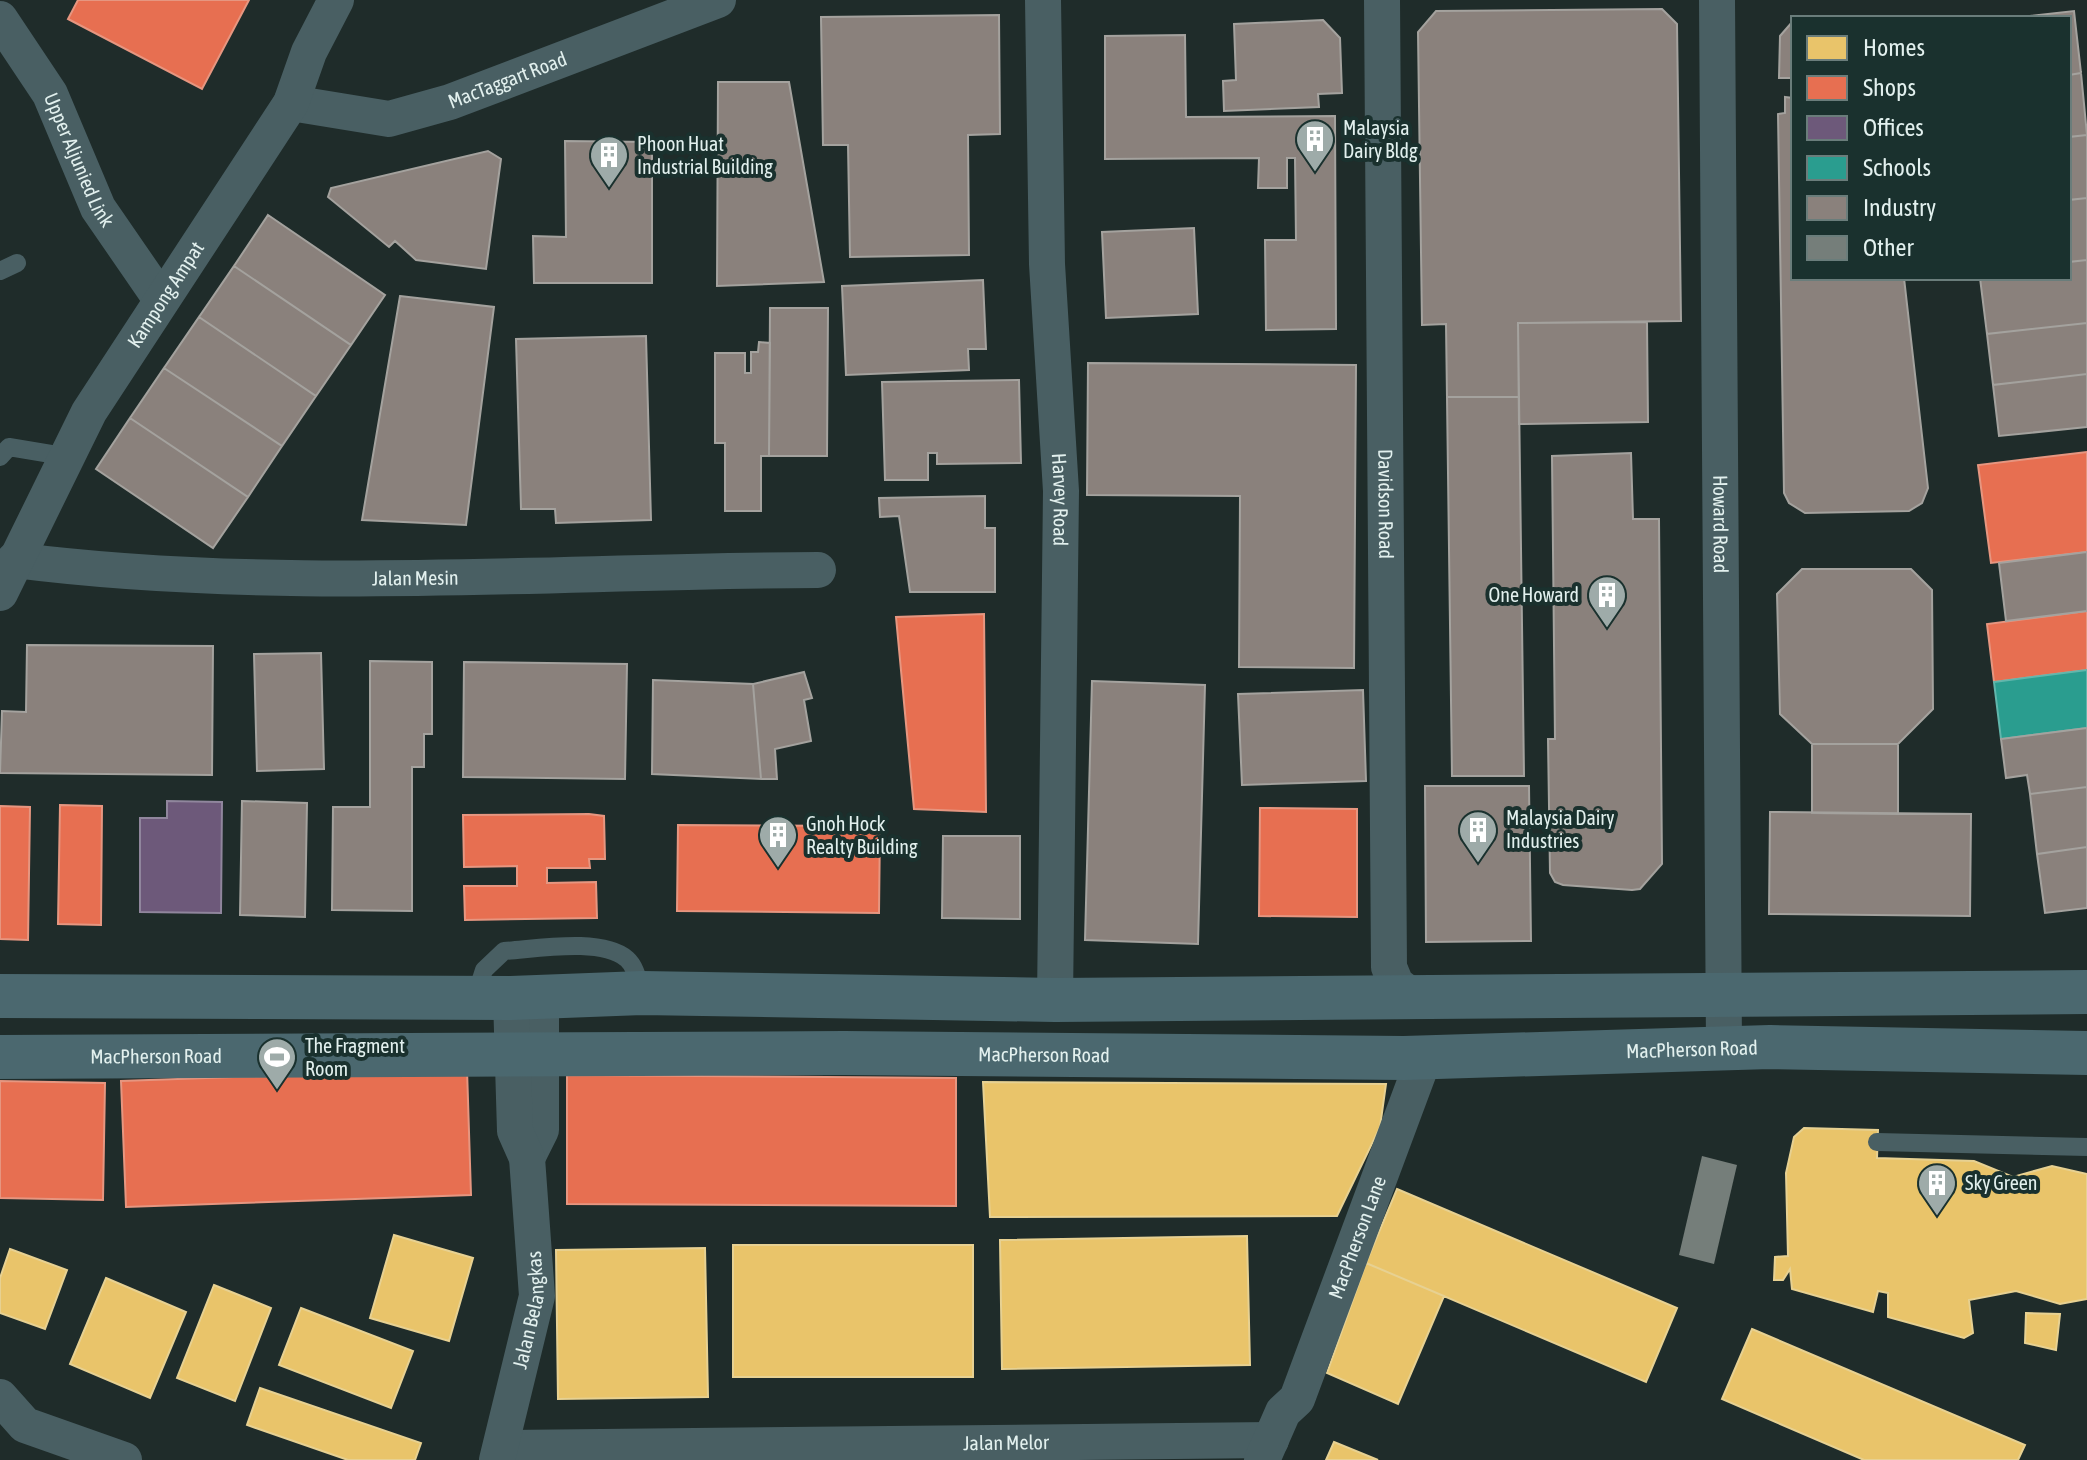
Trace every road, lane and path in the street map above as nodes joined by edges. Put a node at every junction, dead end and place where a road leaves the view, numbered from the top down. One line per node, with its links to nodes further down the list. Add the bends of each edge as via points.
1 (336, 0): 7 (street, Kampong Ampat)
2 (718, 0): 7 (street, MacTaggart Road, via 450,102 389,119)
3 (1043, 0): 22 (street, Harvey Road, via 1048,292 1061,491)
4 (1382, 0): 21 (street, Davidson Road, via 1389,967 1396,984)
5 (1717, 0): 18 (street, Howard Road)
6 (0, 19): 10 (street, Upper Aljunied Link, via 50,94 98,208)
7 (291, 103): 10 (street, Kampong Ampat)
8 (17, 263): 9 (lane)
9 (0, 271)
10 (160, 298): 12 (street, Kampong Ampat, via 89,412)
11 (0, 457): 12 (lane, via 9,447)
12 (69, 457): 13 (street, Kampong Ampat)
13 (14, 560): 14 (street, Jalan Mesin, via 212,576); 15 (street, Kampong Ampat)
14 (818, 570)
15 (0, 593)
16 (2087, 992): 18 (main road)
17 (642, 993): 20 (main road); 20 (lane, via 626,958 607,948 573,947 504,951 484,970); 22 (main road)
18 (1724, 995): 21 (main road); 23 (street, Howard Road)
19 (0, 996): 20 (main road)
20 (509, 997): 24 (street, Jalan Belangkas)
21 (1413, 997): 22 (main road)
22 (1055, 1000)
23 (1724, 1048): 25 (main road, MacPherson Road); 27 (main road, MacPherson Road)
24 (526, 1053): 26 (main road, MacPherson Road); 27 (main road, MacPherson Road); 33 (street, Jalan Belangkas, via 541,1130 527,1158 537,1296)
25 (2087, 1053)
26 (0, 1057)
27 (1414, 1058): 31 (street, MacPherson Lane, via 1297,1399)
28 (1877, 1142): 29 (lane)
29 (2087, 1147)
30 (0, 1397): 34 (street, via 25,1425)
31 (1272, 1437): 32 (street, Jalan Melor)
32 (967, 1450): 33 (street, Jalan Melor)
33 (500, 1454)
34 (124, 1460)

